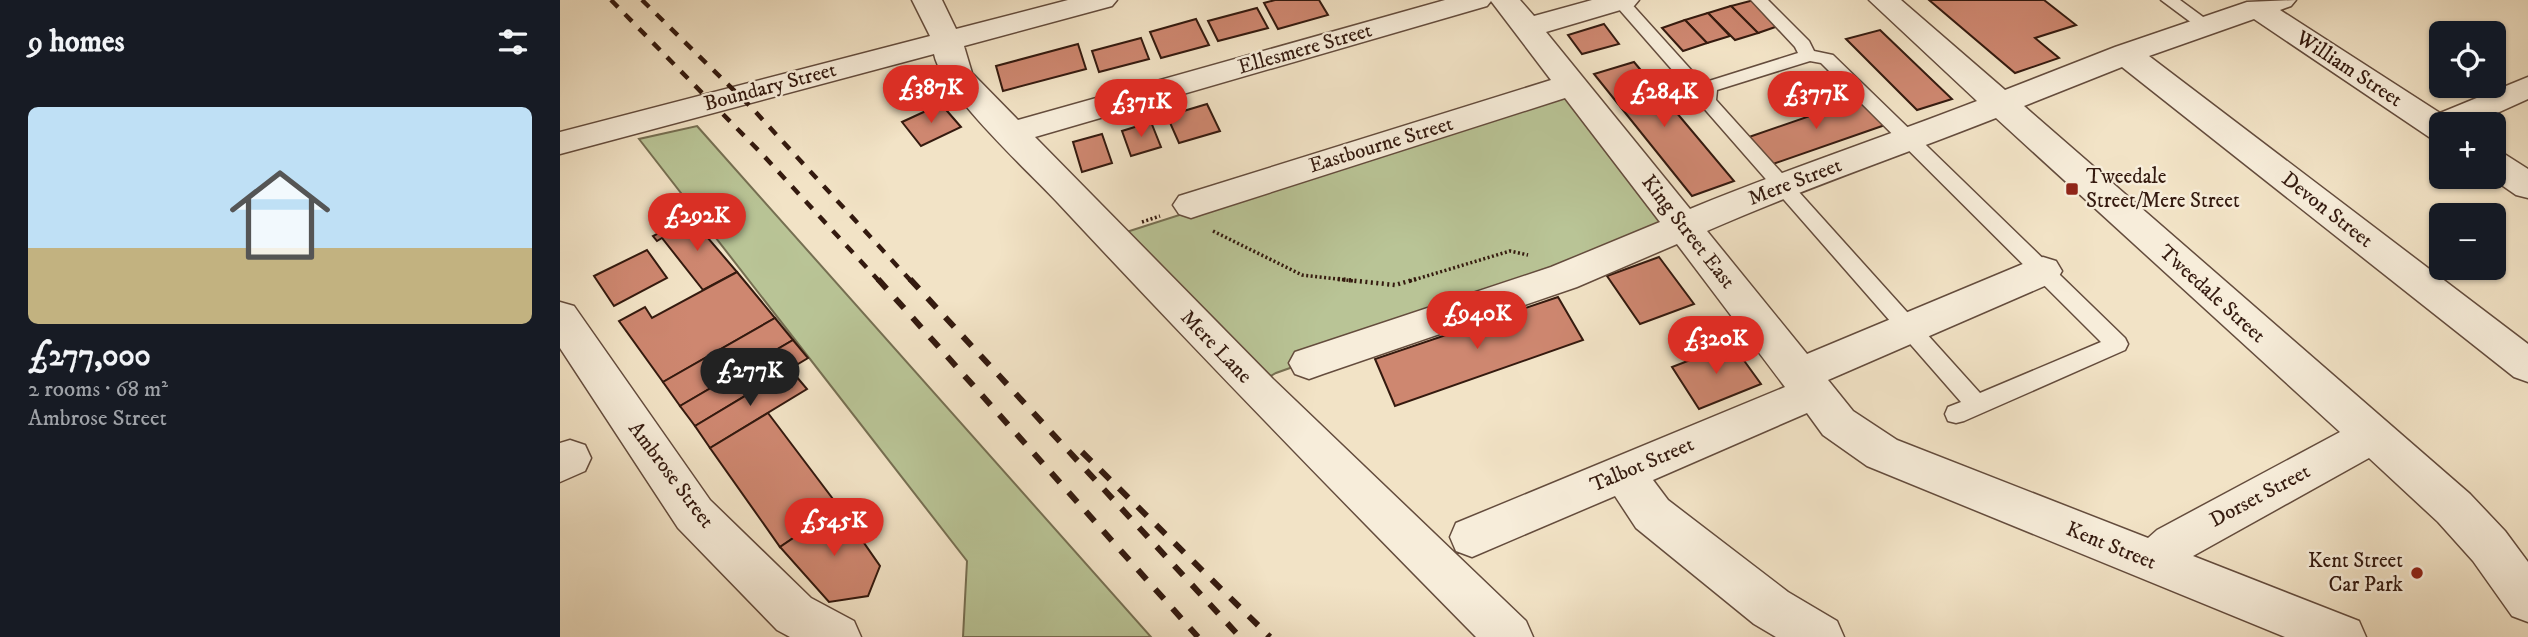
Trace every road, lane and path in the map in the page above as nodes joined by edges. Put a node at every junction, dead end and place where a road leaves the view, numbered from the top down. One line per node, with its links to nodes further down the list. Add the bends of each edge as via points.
1 (927, 0): 12 (street, Mere Lane)
2 (1477, 0): 21 (street, Ellesmere Street)
3 (1505, 0): 11 (street, King Street East)
4 (1621, 0): 11 (street); 16 (lane, via 1687,76)
5 (1759, 0): 14 (lane, via 1804,45)
6 (1884, 0): 18 (street, Tweedale Street)
7 (2169, 0): 10 (lane)
8 (1090, 2): 12 (street, Boundary Street)
9 (2269, 4): 10 (street, Mere Street); 20 (street, William Street)
10 (2207, 26): 13 (street, Mere Street)
11 (1526, 28): 15 (street, King Street East)
12 (947, 40): 21 (street, Mere Lane, via 951,65 959,78); 23 (street, Boundary Street)
13 (2126, 54): 18 (street, Mere Street); 35 (street, Devon Street)
14 (1807, 55): 16 (lane); 22 (lane, via 1827,59)
15 (1571, 85): 27 (street, Eastbourne Street); 28 (street, King Street East)
16 (1709, 87): 25 (lane, via 1707,101)
17 (2528, 87): 19 (street)
18 (1999, 103): 22 (street, Mere Street); 39 (street, Tweedale Street)
19 (2474, 112)
20 (2429, 118)
21 (1011, 133): 29 (street, Mere Lane)
22 (1909, 140): 25 (street, Mere Street); 30 (lane)
23 (560, 143)
24 (2506, 171): 26 (street)
25 (1780, 186): 28 (street, Mere Street); 33 (lane)
26 (2528, 186)
27 (1191, 205): 29 (path); 31 (path, via 1206,228 1303,275 1395,285 1510,251 1536,257)
28 (1685, 226): 31 (street, Mere Street); 36 (street, King Street East)
29 (1108, 233): 46 (street, Mere Lane, via 1259,391)
30 (2043, 271): 33 (street, Talbot Street); 37 (lane, via 2118,344)
31 (1564, 277): 34 (street, Mere Street)
32 (560, 317): 45 (street, Ambrose Street, via 694,514 794,614)
33 (1907, 329): 36 (street, Talbot Street); 37 (lane)
34 (1309, 363)
35 (2528, 366)
36 (1805, 384): 40 (street, King Street East, via 1838,423); 41 (street, Talbot Street)
37 (1977, 405): 38 (lane)
38 (1956, 414)
39 (2371, 436): 43 (street, Dorset Street, via 2173,544); 44 (street, Tweedale Street, via 2454,508)
40 (1882, 453): 43 (street, Kent Street)
41 (1623, 473): 42 (street, Talbot Street); 47 (street, via 1651,514 1771,608)
42 (1472, 537)
43 (2155, 563): 48 (street, Kent Street)
44 (2528, 600)
45 (837, 637)
46 (1509, 637)
47 (1819, 637)
48 (2342, 637)

